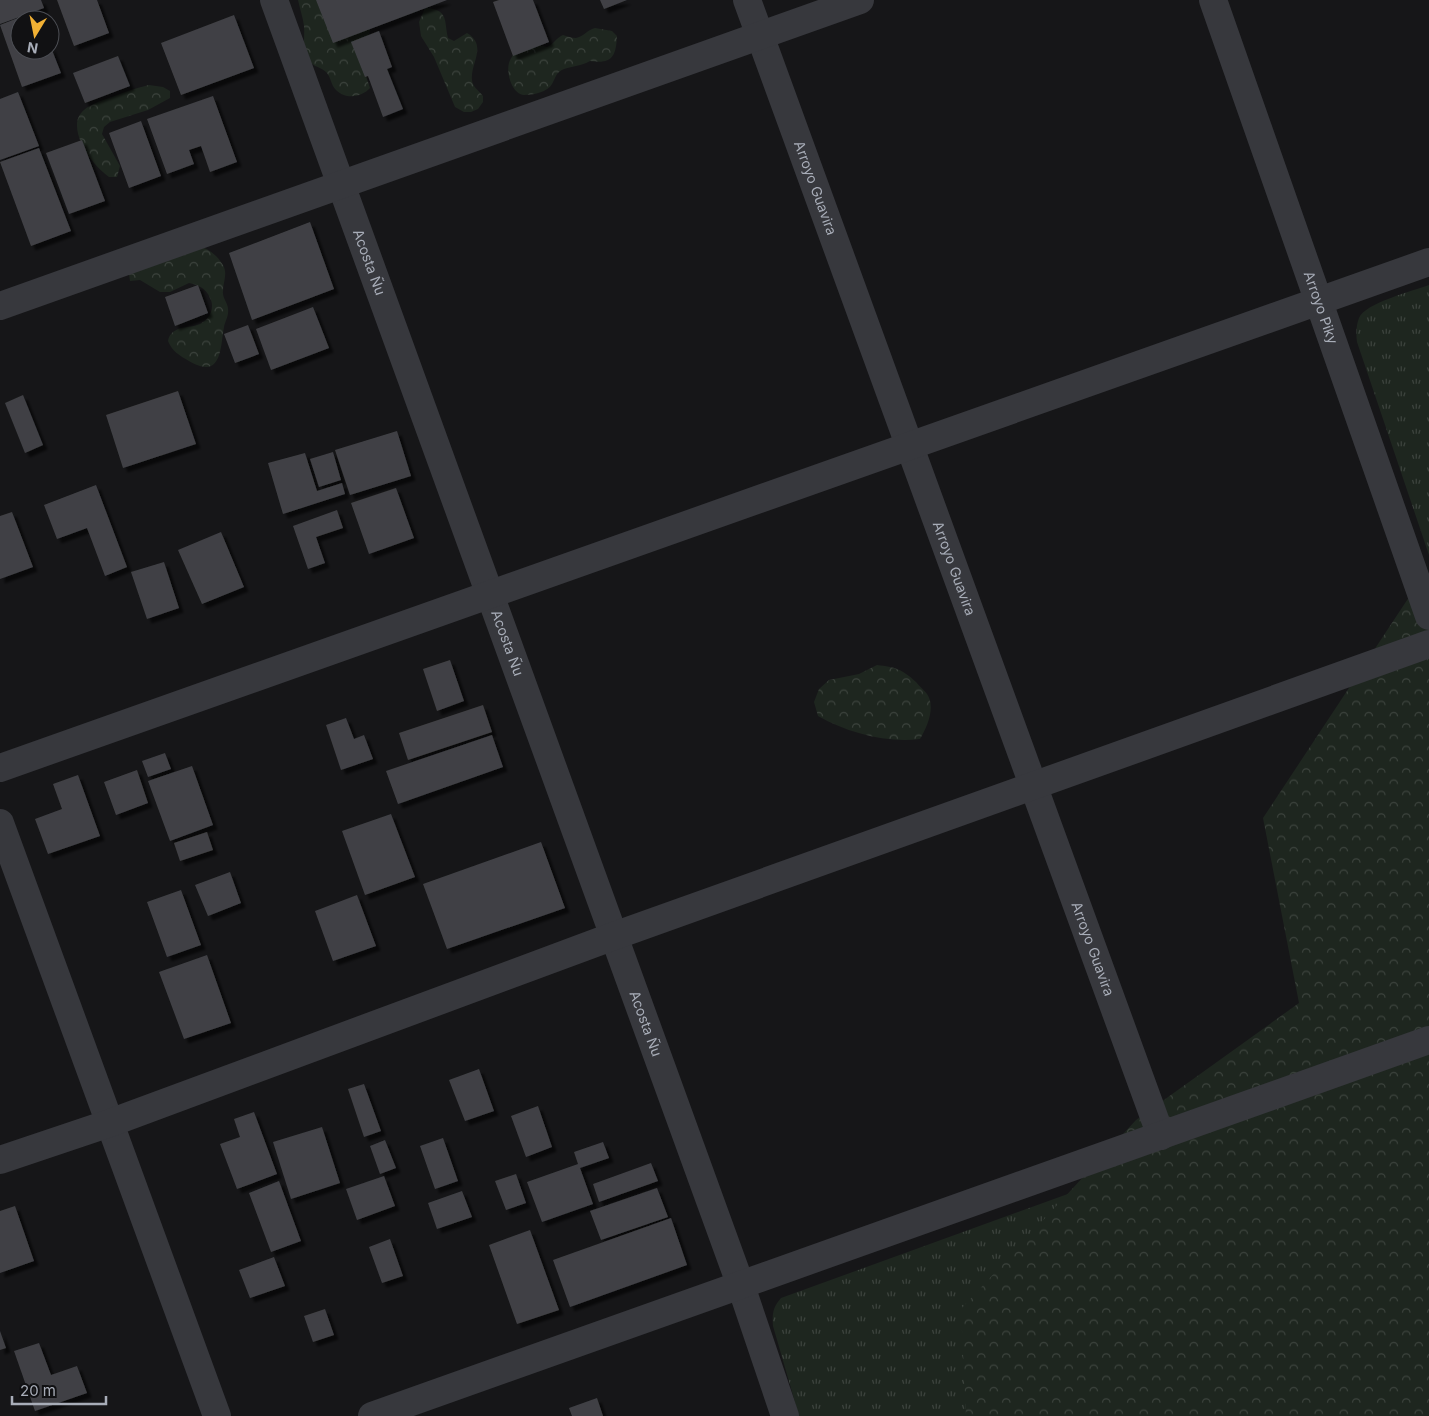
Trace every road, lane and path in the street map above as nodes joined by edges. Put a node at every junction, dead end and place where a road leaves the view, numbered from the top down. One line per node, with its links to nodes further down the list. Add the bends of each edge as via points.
1 (274, 0): 6 (street, Acosta Ñu)
2 (747, 0): 5 (street, Arroyo Guavira)
3 (860, 0): 5 (street)
4 (1213, 0): 8 (street, Arroyo Piky)
5 (760, 36): 6 (street); 10 (street, Arroyo Guavira)
6 (341, 185): 9 (street); 11 (street, Acosta Ñu)
7 (1429, 262): 8 (street)
8 (1319, 301): 10 (street); 12 (street, Arroyo Piky)
9 (0, 306)
10 (910, 446): 11 (street); 15 (street, Arroyo Guavira)
11 (490, 594): 14 (street); 17 (street, Acosta Ñu)
12 (1429, 616)
13 (1429, 644): 15 (street)
14 (0, 768)
15 (1033, 785): 17 (street); 20 (street, Arroyo Guavira)
16 (0, 823): 19 (street)
17 (614, 936): 19 (street); 22 (street, Acosta Ñu)
18 (1429, 1040): 20 (street)
19 (110, 1123): 21 (street); 23 (street)
20 (1162, 1136): 22 (street)
21 (0, 1160)
22 (741, 1286): 24 (street); 25 (street, Acosta Ñu)
23 (217, 1416)
24 (372, 1416)
25 (785, 1416)

